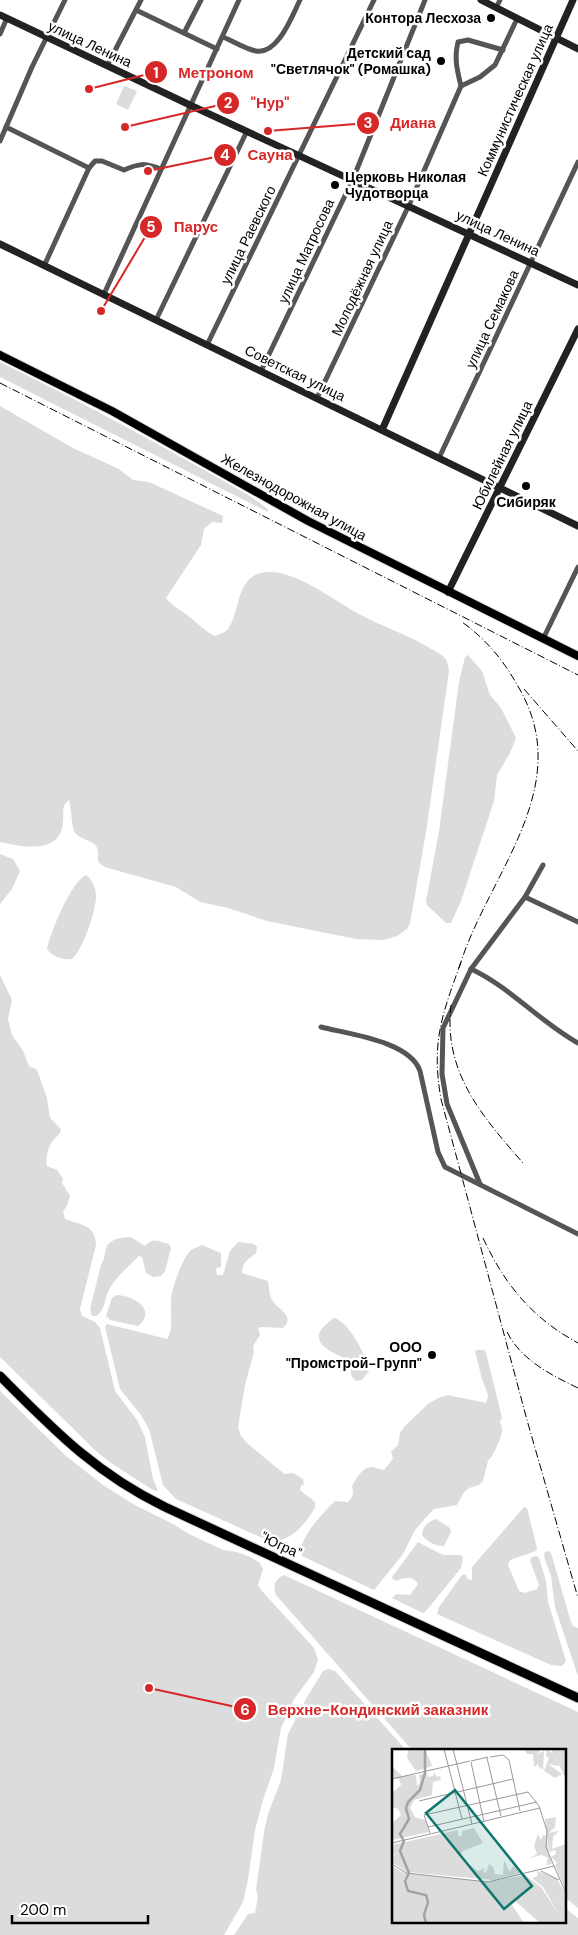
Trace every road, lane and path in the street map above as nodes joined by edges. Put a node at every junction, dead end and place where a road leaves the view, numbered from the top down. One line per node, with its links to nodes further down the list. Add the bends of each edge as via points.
1 (66, 0): 18 (street)
2 (141, 0): 12 (street)
3 (201, 0): 16 (street)
4 (240, 0): 19 (street)
5 (300, 0): 19 (street, via 281,36 268,50 254,51)
6 (374, 0): 30 (street, улица Раевского)
7 (424, 0): 34 (street, улица Матросова)
8 (481, 0): 11 (street)
9 (500, 0): 11 (street)
10 (573, 0): 20 (street, Коммунистическая улица)
11 (496, 8): 15 (street)
12 (136, 10): 16 (street); 24 (street)
13 (0, 15): 14 (street, улица Ленина)
14 (7, 18): 17 (street); 18 (street, улица Ленина)
15 (518, 19): 20 (street); 23 (street)
16 (184, 33): 21 (street)
17 (0, 34)
18 (47, 37): 24 (street, улица Ленина); 27 (street)
19 (223, 37): 21 (street)
20 (556, 38): 22 (street); 36 (street, Коммунистическая улица)
21 (218, 49): 26 (street)
22 (578, 49)
23 (503, 50): 25 (street, via 490,70); 25 (street, via 468,40 458,42 456,69)
24 (107, 66): 26 (street, улица Ленина)
25 (461, 86): 35 (street, Молодёжная улица)
26 (192, 106): 28 (street, улица Ленина); 33 (street)
27 (6, 127): 29 (street); 32 (street)
28 (247, 131): 30 (street, улица Ленина); 42 (street)
29 (0, 140)
30 (300, 154): 34 (street, улица Ленина); 44 (street, улица Раевского)
31 (578, 162): 38 (street, улица Семакова)
32 (89, 168): 33 (street, via 98,160 124,170 141,163); 39 (street)
33 (160, 169): 41 (street)
34 (353, 179): 35 (street, улица Ленина); 46 (street, улица Матросова)
35 (409, 205): 36 (street, улица Ленина); 47 (street, Молодёжная улица)
36 (470, 234): 38 (street, улица Ленина); 48 (street, Коммунистическая улица)
37 (0, 244): 39 (street, Советская улица)
38 (531, 262): 40 (street, улица Ленина); 49 (street, улица Семакова)
39 (44, 266): 41 (street, Советская улица)
40 (578, 285)
41 (104, 294): 42 (street, Советская улица)
42 (156, 320): 44 (street, Советская улица)
43 (578, 329): 50 (street, Юбилейная улица)
44 (206, 345): 46 (street, Советская улица)
45 (0, 355): 53 (main road, Железнодорожная улица, via 112,411 308,522)
46 (261, 371): 47 (street, Советская улица)
47 (318, 398): 48 (street, Советская улица)
48 (382, 430): 49 (street, Советская улица)
49 (439, 458): 50 (street, Советская улица)
50 (500, 488): 51 (street, Советская улица); 53 (street, Юбилейная улица)
51 (578, 526)
52 (578, 567): 54 (street)
53 (448, 592): 54 (main road, Железнодорожная улица)
54 (543, 639): 55 (main road, Железнодорожная улица)
55 (578, 656)
56 (543, 865): 57 (street)
57 (525, 897): 58 (street); 59 (street)
58 (578, 922)
59 (471, 969): 61 (street, via 490,978); 62 (street, via 443,1028 442,1074 452,1120)
60 (321, 1027): 62 (street, via 384,1043 414,1060 420,1070 442,1163 449,1170)
61 (578, 1043)
62 (480, 1185): 63 (street)
63 (578, 1234)
64 (0, 1376): 65 (highway, "Югра", via 75,1449 133,1490)
65 (578, 1698)

